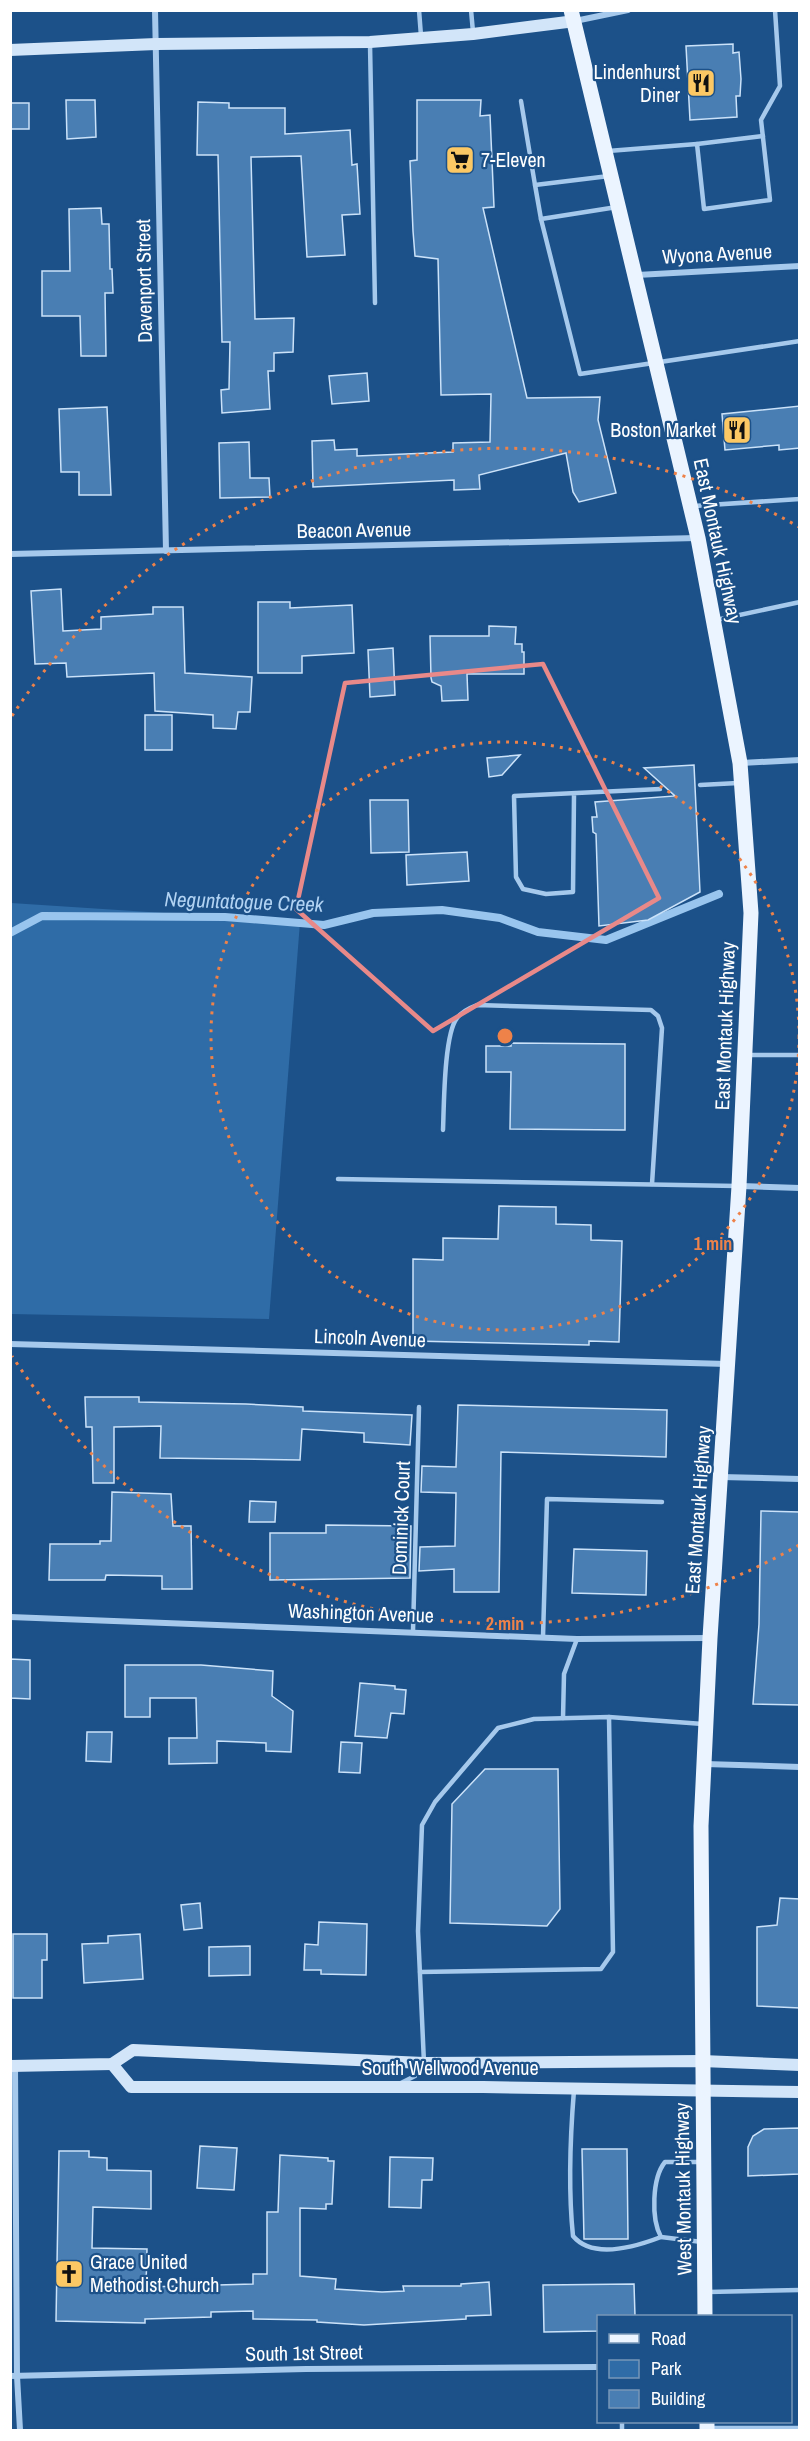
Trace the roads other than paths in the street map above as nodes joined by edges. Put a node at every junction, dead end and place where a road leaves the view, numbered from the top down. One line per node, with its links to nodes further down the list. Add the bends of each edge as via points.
1 (155, 10): 10 (street, Davenport Street)
2 (419, 10): 8 (lane)
3 (471, 10): 7 (lane)
4 (628, 10): 6 (street)
5 (775, 10): 13 (lane, via 780,86 761,120)
6 (573, 16): 7 (main road); 15 (main road, East Montauk Highway)
7 (474, 34): 8 (main road)
8 (421, 39): 9 (main road)
9 (370, 42): 10 (main road); 22 (lane)
10 (156, 44): 11 (main road); 28 (street, Davenport Street)
11 (10, 50)
12 (521, 101): 17 (lane)
13 (763, 136): 14 (lane); 14 (lane, via 770,200 704,208)
14 (697, 144): 15 (lane)
15 (606, 152): 16 (main road, East Montauk Highway)
16 (612, 176): 17 (lane); 18 (main road, East Montauk Highway)
17 (535, 185): 19 (lane)
18 (620, 207): 19 (lane); 21 (main road, East Montauk Highway)
19 (541, 219): 24 (lane, via 580,374)
20 (800, 266): 21 (street, Wyona Avenue)
21 (637, 275): 24 (main road, East Montauk Highway)
22 (375, 303)
23 (800, 341): 24 (lane)
24 (657, 363): 26 (main road, East Montauk Highway)
25 (800, 499): 26 (lane)
26 (691, 506): 27 (main road, East Montauk Highway)
27 (698, 538): 28 (street, Beacon Avenue); 31 (main road, East Montauk Highway)
28 (166, 551): 29 (street, Beacon Avenue)
29 (10, 554)
30 (800, 602): 31 (lane)
31 (714, 620): 33 (main road, East Montauk Highway)
32 (800, 760): 33 (street)
33 (740, 763): 34 (main road, East Montauk Highway)
34 (741, 783): 35 (lane); 38 (main road, East Montauk Highway, via 751,913)
35 (700, 785)
36 (660, 789): 37 (lane)
37 (574, 795): 37 (lane, via 514,796 516,877 524,889 546,894 573,892)
38 (745, 1055): 39 (lane); 43 (main road, East Montauk Highway)
39 (800, 1055)
40 (443, 1130): 42 (lane, via 449,1040 455,1019 464,1011 477,1005 651,1010 662,1028)
41 (338, 1179): 42 (lane)
42 (652, 1184): 43 (lane)
43 (739, 1186): 44 (street); 46 (main road, East Montauk Highway)
44 (800, 1188)
45 (10, 1344): 46 (street, Lincoln Avenue)
46 (730, 1364): 48 (main road, East Montauk Highway)
47 (419, 1407): 52 (lane, Dominick Court)
48 (721, 1477): 49 (street); 54 (main road, East Montauk Highway)
49 (800, 1479)
50 (662, 1502): 53 (lane, via 547,1499)
51 (10, 1617): 52 (street, Washington Avenue)
52 (413, 1631): 53 (street, Washington Avenue)
53 (543, 1637): 55 (street, Washington Avenue)
54 (710, 1638): 55 (street, Washington Avenue); 58 (main road, East Montauk Highway)
55 (577, 1639): 57 (lane, via 564,1674)
56 (609, 1717): 57 (lane); 58 (lane); 61 (lane, via 613,1952 601,1969)
57 (562, 1718): 61 (lane, via 534,1719 498,1728 435,1802 422,1825)
58 (706, 1724): 59 (main road, East Montauk Highway)
59 (704, 1764): 60 (street); 62 (main road, East Montauk Highway)
60 (800, 1767)
61 (420, 1972): 63 (lane)
62 (702, 2061): 63 (main road, South Wellwood Avenue); 65 (main road, South Wellwood Avenue); 69 (main road, West Montauk Highway)
63 (424, 2063): 64 (main road, South Wellwood Avenue, via 133,2050); 67 (lane, via 415,2076)
64 (112, 2064): 66 (main road, South Wellwood Avenue); 67 (main road, South Wellwood Avenue, via 131,2087)
65 (800, 2064)
66 (13, 2066): 78 (street)
67 (392, 2087): 68 (main road, South Wellwood Avenue)
68 (574, 2088): 69 (main road, South Wellwood Avenue); 72 (lane, via 570,2131 573,2236 589,2248 637,2247)
69 (703, 2090): 70 (main road, South Wellwood Avenue); 71 (main road, West Montauk Highway)
70 (800, 2092)
71 (704, 2162): 72 (lane, via 665,2162 657,2171 655,2226); 73 (main road, West Montauk Highway)
72 (661, 2237): 73 (lane)
73 (705, 2242): 75 (main road, West Montauk Highway)
74 (800, 2290): 75 (lane)
75 (705, 2292): 76 (main road, West Montauk Highway)
76 (705, 2315)
77 (597, 2367): 78 (street, South 1st Street)
78 (14, 2376): 81 (street)
79 (707, 2427): 80 (lane)
80 (800, 2428)
81 (20, 2430)

